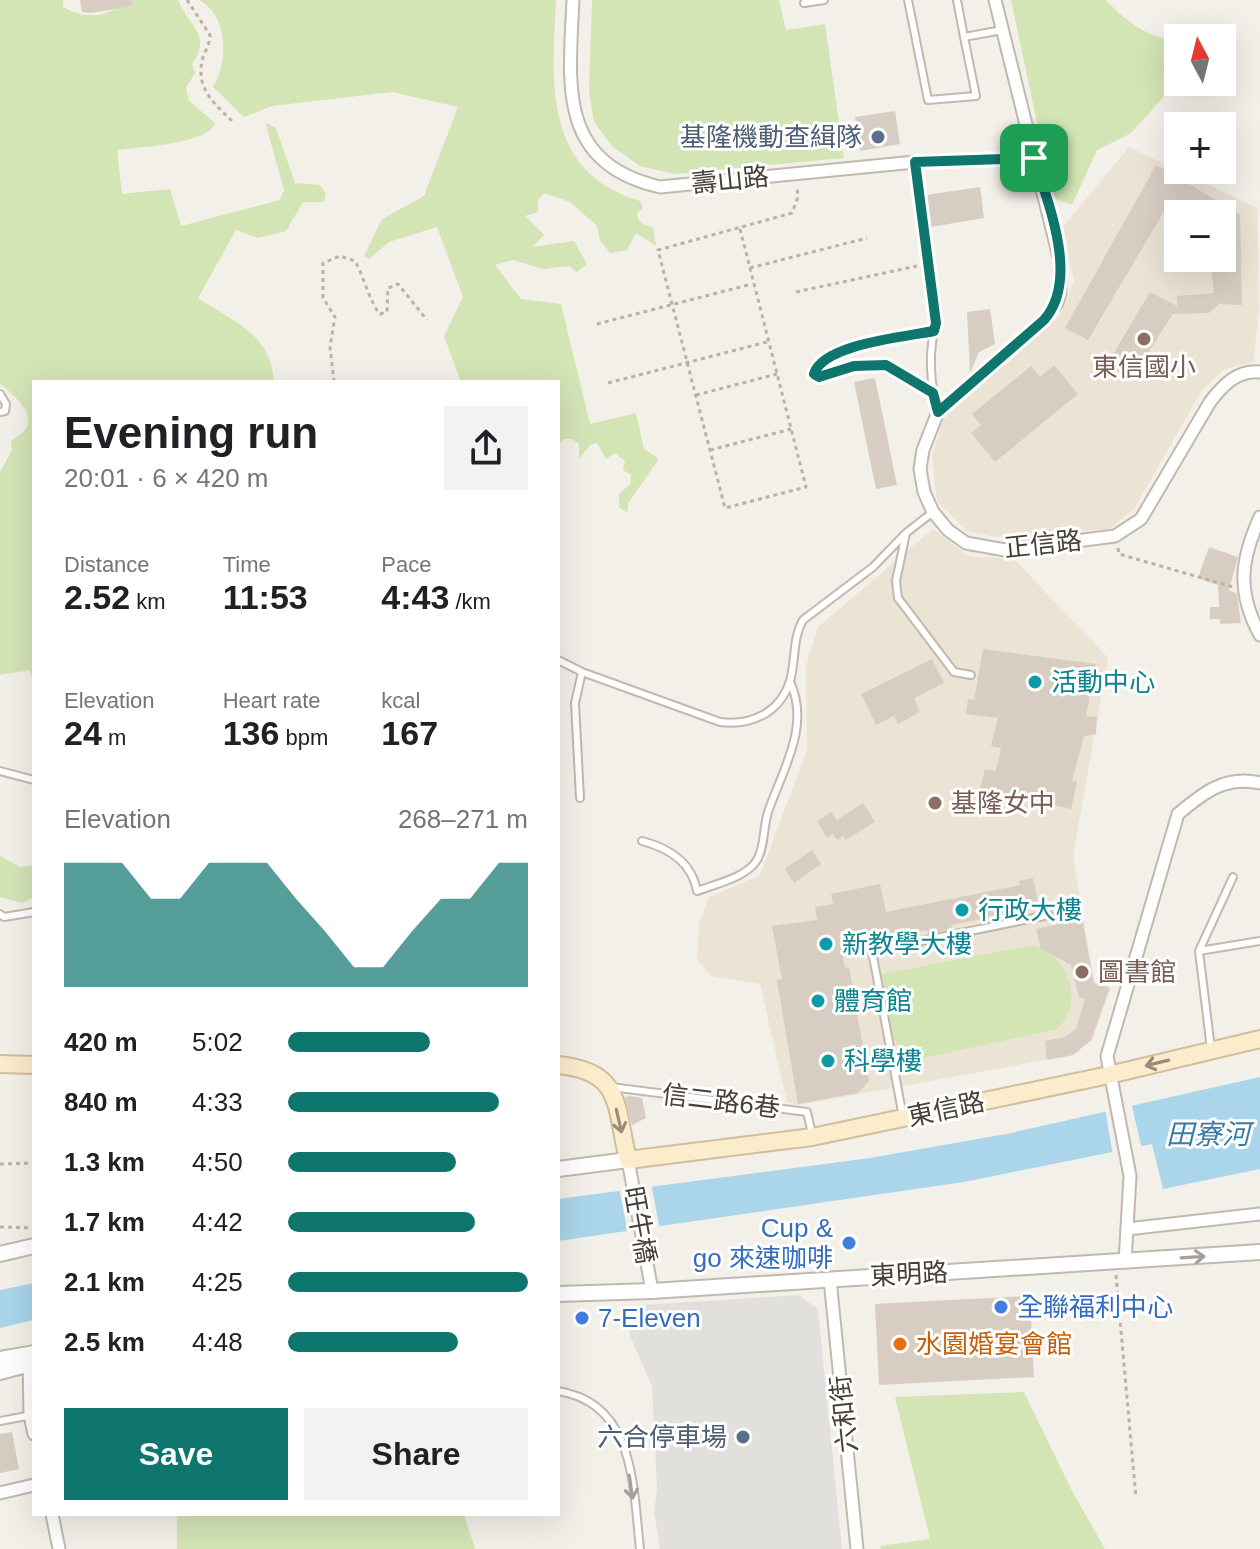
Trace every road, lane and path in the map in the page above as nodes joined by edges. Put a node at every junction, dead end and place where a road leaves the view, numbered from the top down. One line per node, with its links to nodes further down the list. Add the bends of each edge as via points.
1 (187, 0): 10 (path, via 210,35 201,67 203,88)
2 (573, 0): 13 (street, 壽山路, via 572,104 582,134 603,161 631,179 660,187)
3 (824, 0): 7 (lane)
4 (908, 0): 9 (lane, via 928,100 976,96)
5 (957, 0): 9 (lane)
6 (995, 0): 8 (street, 正信路)
7 (804, 3)
8 (1002, 30): 9 (lane); 11 (street, 正信路)
9 (964, 37)
10 (234, 123)
11 (1034, 158): 12 (street, 壽山路); 34 (street, 正信路, via 1060,261 1057,303)
12 (915, 162): 13 (street, 壽山路); 16 (lane)
13 (794, 173): 14 (path, via 798,197 792,213)
14 (740, 229): 17 (path); 20 (path, via 658,250)
15 (867, 238): 17 (path)
16 (928, 264): 19 (path); 23 (lane)
17 (750, 268): 18 (path)
18 (754, 283): 20 (path); 24 (path)
19 (796, 292)
20 (672, 304): 22 (path); 25 (path)
21 (427, 320): 28 (path, via 398,284 388,288 387,312 380,314 355,261 340,256 323,263 323,298 335,317 330,347)
22 (597, 324)
23 (934, 331): 30 (lane); 30 (lane, via 847,349 821,361 814,374 886,365)
24 (769, 342): 25 (path); 27 (path)
25 (687, 362): 29 (path); 32 (path)
26 (1260, 372): 40 (street, 正信路, via 1238,375 1223,386 1141,519)
27 (777, 374): 32 (path); 35 (path)
28 (334, 380)
29 (608, 383)
30 (933, 393): 34 (lane)
31 (0, 394): 33 (lane, via 6,404)
32 (696, 395): 36 (path)
33 (0, 412)
34 (938, 412): 37 (street, 正信路, via 920,469)
35 (791, 429): 36 (path); 36 (path, via 806,487 725,508)
36 (710, 450)
37 (933, 512): 39 (lane); 40 (street, 正信路, via 966,543 985,549)
38 (1260, 517): 41 (street, via 1242,568)
39 (906, 533): 45 (lane, via 896,581 898,598 954,672); 46 (lane, via 873,567 803,620)
40 (1115, 536): 41 (path, via 1119,554)
41 (1244, 590): 42 (street)
42 (1260, 635)
43 (560, 661): 44 (lane)
44 (582, 672): 46 (lane, via 730,723 768,713); 50 (lane, via 575,703)
45 (971, 675)
46 (790, 682): 51 (lane, via 797,717 793,749 756,862 739,876 697,891 683,862)
47 (0, 771): 48 (lane)
48 (32, 779)
49 (1260, 783): 63 (street, via 1226,781 1178,814 1107,1056)
50 (580, 798)
51 (642, 841)
52 (1233, 877): 57 (lane)
53 (32, 912): 54 (lane)
54 (0, 914)
55 (1049, 915): 65 (lane, via 872,951)
56 (1260, 941): 57 (lane)
57 (1199, 951): 59 (lane)
58 (1260, 1039): 59 (main road, 東信路)
59 (1211, 1050): 63 (main road, 東信路, one-way to 63)
60 (0, 1064): 61 (main road)
61 (32, 1065)
62 (560, 1065): 64 (main road, via 593,1071)
63 (1109, 1075): 65 (main road, 東信路); 74 (street, via 1127,1157)
64 (611, 1087): 66 (lane, 信二路6巷, via 807,1112); 67 (main road, one-way to 67)
65 (903, 1117): 66 (main road, 東信路)
66 (812, 1137): 67 (main road, 東信路)
67 (628, 1160): 70 (street); 80 (street, 旺牛橋)
68 (32, 1163): 69 (path)
69 (0, 1164)
70 (560, 1169)
71 (1260, 1214): 74 (street)
72 (0, 1227): 73 (path)
73 (32, 1228)
74 (1127, 1229): 78 (street)
75 (32, 1246): 77 (street)
76 (1260, 1252): 78 (street, 東明路, one-way to 76)
77 (0, 1254)
78 (1125, 1262): 79 (street, 東明路); 90 (path, via 1116,1279)
79 (830, 1279): 80 (street, 東明路); 94 (street, 六和街)
80 (652, 1291): 81 (street, 東明路)
81 (560, 1294)
82 (32, 1358): 83 (street); 84 (street); 86 (street)
83 (0, 1359)
84 (0, 1372)
85 (560, 1391): 93 (lane, one-way to 93, via 606,1412 619,1433)
86 (32, 1415): 87 (lane)
87 (0, 1421)
88 (32, 1485): 89 (street)
89 (0, 1493)
90 (1136, 1498)
91 (52, 1516): 92 (street)
92 (59, 1549)
93 (640, 1549)
94 (857, 1549)

